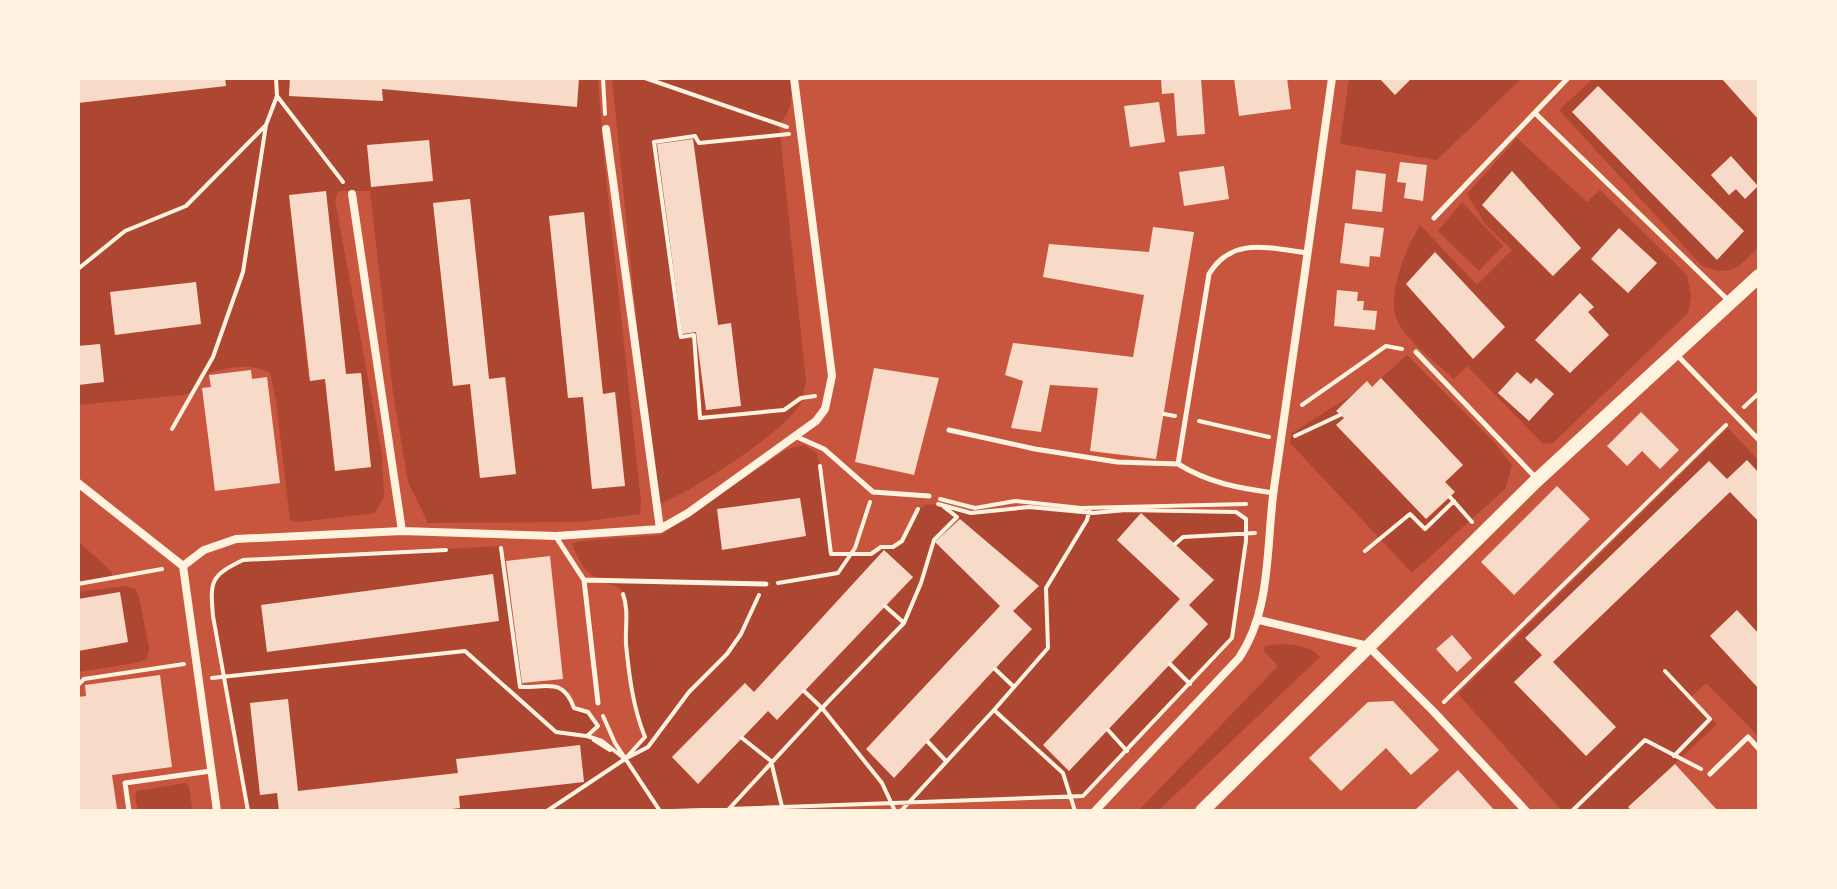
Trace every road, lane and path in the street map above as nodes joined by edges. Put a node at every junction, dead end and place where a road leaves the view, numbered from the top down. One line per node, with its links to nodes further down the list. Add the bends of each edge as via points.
1 (276, 78): 7 (path)
2 (603, 78): 10 (path)
3 (645, 78): 11 (path)
4 (794, 78): 11 (street)
5 (1332, 78): 14 (street)
6 (1568, 78): 8 (lane)
7 (277, 96): 9 (path); 12 (path)
8 (1535, 113): 13 (lane); 17 (lane)
9 (266, 125): 15 (path, via 186,206 125,231); 27 (path, via 243,272 213,357)
10 (606, 129): 42 (street)
11 (802, 132): 21 (street); 21 (path, via 699,143 695,136 654,142 681,337 694,335 700,418 784,410 801,398)
12 (352, 194): 43 (street)
13 (1434, 218)
14 (1308, 253): 25 (street); 26 (lane, via 1258,247 1218,259 1209,274)
15 (78, 269)
16 (1759, 276): 17 (main road)
17 (1731, 303): 19 (main road)
18 (1416, 352): 25 (path, via 1386,346); 34 (lane)
19 (1677, 354): 24 (lane); 34 (main road)
20 (1759, 393): 24 (path)
21 (830, 394): 29 (street, via 816,421)
22 (1164, 414): 26 (path)
23 (1340, 415): 31 (path)
24 (1735, 416): 30 (lane); 78 (path)
25 (1285, 417): 31 (street)
26 (1185, 418): 31 (path); 33 (lane)
27 (172, 429)
28 (949, 430): 33 (lane, via 1117,462)
29 (797, 437): 36 (lane, via 824,449); 42 (street)
30 (1759, 440)
31 (1281, 442): 37 (street)
32 (819, 460): 52 (path, via 831,554)
33 (1178, 464): 37 (lane, via 1223,485)
34 (1537, 480): 46 (main road)
35 (78, 483): 53 (street)
36 (873, 492): 38 (lane); 52 (path)
37 (1274, 493): 39 (street)
38 (929, 496): 40 (path); 41 (path, via 975,508 1015,501)
39 (1272, 504): 41 (path); 45 (street)
40 (941, 505): 41 (path, via 971,513 1029,507); 52 (path, via 916,511 902,541 893,547); 60 (path, via 957,517 934,540)
41 (1089, 510): 44 (path, via 1236,512 1246,519); 72 (path, via 1046,588 1048,648)
42 (660, 529): 47 (street)
43 (402, 531): 47 (street); 53 (street, via 236,539 204,550)
44 (1246, 532): 45 (path); 48 (path, via 1183,537); 70 (path, via 1232,638)
45 (1269, 533): 59 (street)
46 (1482, 534): 51 (path, via 1452,499 1425,529 1410,514); 61 (main road)
47 (556, 536): 55 (lane)
48 (1175, 544)
49 (501, 546): 80 (path, via 520,687 559,686 569,693 574,708 588,712 598,726)
50 (456, 549): 67 (path, via 243,560 220,571 211,590)
51 (1365, 551)
52 (850, 555): 57 (path, via 838,573)
53 (183, 566): 56 (path); 62 (street)
54 (594, 579): 55 (lane); 57 (lane); 86 (path, via 621,588 626,602 629,668 645,737)
55 (584, 580): 75 (lane)
56 (78, 584)
57 (766, 584): 86 (path, via 727,654 689,692 648,747)
58 (885, 606): 60 (path)
59 (1259, 620): 61 (street); 74 (street, via 1239,658)
60 (904, 623): 76 (path)
61 (1368, 646): 78 (street); 107 (main road)
62 (195, 663): 66 (path); 68 (street)
63 (1170, 664): 70 (path)
64 (995, 669): 72 (path)
65 (1665, 671): 85 (path, via 1710,719)
66 (112, 675): 69 (path); 71 (path, via 84,679)
67 (223, 676): 68 (path); 80 (path, via 465,651 556,732); 99 (path)
68 (197, 679): 90 (street)
69 (112, 682)
70 (1189, 684): 74 (path); 84 (path)
71 (78, 685)
72 (1014, 687): 77 (path)
73 (804, 691): 76 (path)
74 (1203, 697): 89 (street)
75 (598, 703): 86 (path)
76 (822, 708): 87 (path); 93 (path)
77 (994, 710): 88 (path); 92 (path, via 1063,773)
78 (1434, 712): 108 (street)
79 (1108, 730): 84 (path)
80 (587, 736): 86 (path)
81 (742, 738): 87 (path)
82 (928, 742): 88 (path)
83 (1759, 749): 91 (lane, via 1748,737)
84 (1126, 751): 89 (path); 92 (path, via 1083,796)
85 (1674, 756): 91 (path); 109 (path, via 1645,740)
86 (625, 759): 100 (path); 101 (path)
87 (771, 761): 95 (path); 96 (path)
88 (946, 761): 94 (path)
89 (1139, 765): 106 (street)
90 (211, 771): 97 (lane, via 125,783); 98 (street)
91 (1710, 774)
92 (1070, 797): 94 (path); 105 (path)
93 (891, 802): 94 (path); 95 (path); 103 (path)
94 (909, 802): 104 (path)
95 (783, 808): 96 (path)
96 (727, 810): 102 (path)
97 (129, 811)
98 (217, 811)
99 (248, 811)
100 (547, 811)
101 (660, 811)
102 (673, 811)
103 (895, 811)
104 (901, 811)
105 (1075, 811)
106 (1095, 811)
107 (1202, 811)
108 (1526, 811)
109 (1572, 811)

